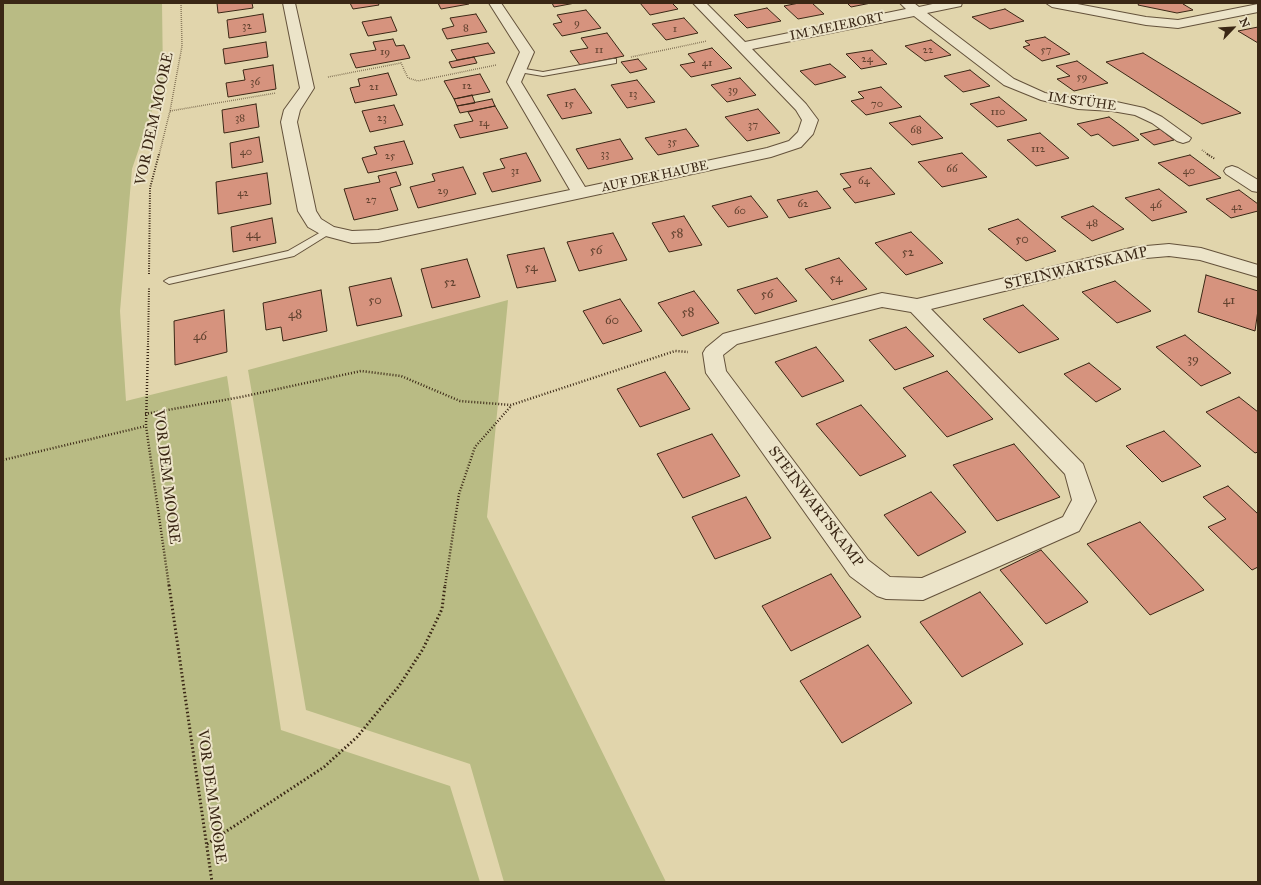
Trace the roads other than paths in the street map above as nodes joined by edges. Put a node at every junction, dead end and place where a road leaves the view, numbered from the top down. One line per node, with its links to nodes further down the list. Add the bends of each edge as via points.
1 (289, 3): 15 (street, AUF DER HAUBE, via 306,85 292,110 289,122 307,211 314,223)
2 (495, 3): 10 (street, via 527,52)
3 (699, 3): 8 (street, AUF DER HAUBE)
4 (956, 3): 6 (street, IM MEIERORT)
5 (1052, 3): 7 (street, via 1146,21 1178,24)
6 (910, 7): 8 (street, IM MEIERORT); 11 (street, IM STÜHE, via 1009,82 1041,96 1078,104 1139,111)
7 (1258, 8)
8 (736, 42): 14 (street, AUF DER HAUBE, via 801,107 810,120 805,134 794,144 771,152)
9 (613, 61): 10 (lane, via 543,74)
10 (519, 70): 14 (street, via 514,82)
11 (1184, 138)
12 (1232, 171): 13 (street)
13 (1258, 187)
14 (580, 193): 15 (street, AUF DER HAUBE, via 378,236 352,237)
15 (328, 231): 17 (lane, via 291,254)
16 (1258, 271): 18 (street, STEINWARTSKAMP, via 1201,254 1169,250 1135,253)
17 (169, 281)
18 (917, 306): 18 (street, STEINWARTSKAMP, via 882,300 730,339 713,353 716,374 859,568 886,588 922,589 1071,524 1084,501 1076,470)

